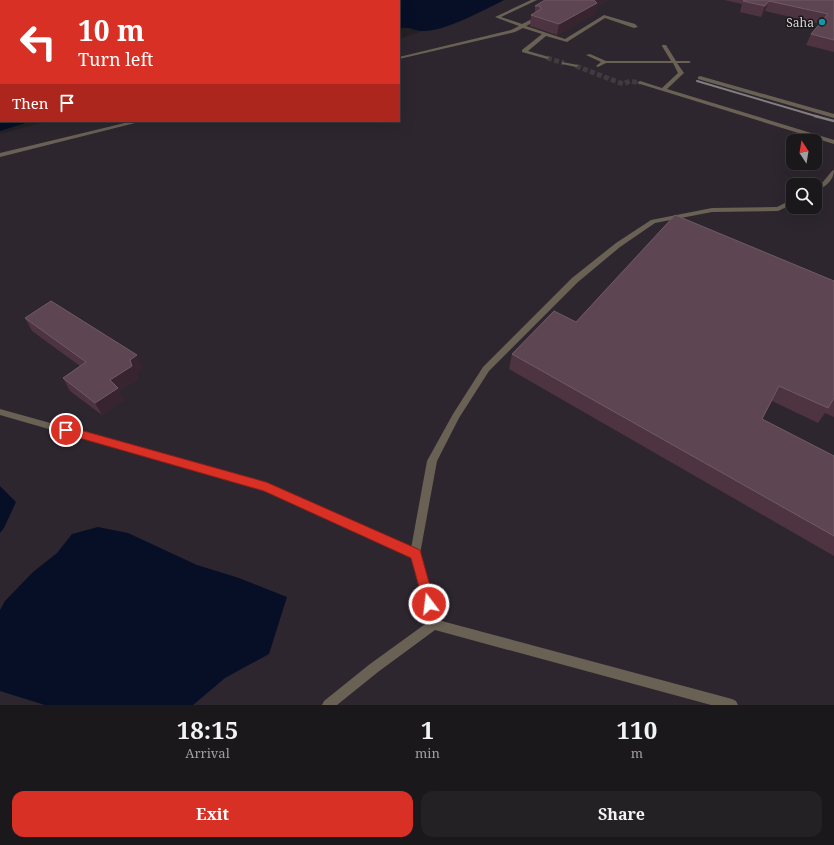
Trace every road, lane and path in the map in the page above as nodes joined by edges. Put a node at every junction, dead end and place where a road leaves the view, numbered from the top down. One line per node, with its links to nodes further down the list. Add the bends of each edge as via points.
1 (535, 0): 3 (street, via 497,18)
2 (536, 19): 3 (street)
3 (523, 26): 5 (street); 8 (street, via 513,31)
4 (636, 27): 5 (street, via 604,16 565,41)
5 (545, 34): 9 (street, via 524,51)
6 (664, 46): 11 (street)
7 (588, 55): 10 (street)
8 (400, 58)
9 (546, 58)
10 (605, 62): 11 (street); 15 (street)
11 (674, 62): 12 (street); 18 (street, via 681,73)
12 (689, 62)
13 (564, 63): 14 (street)
14 (576, 66)
15 (598, 66)
16 (700, 78): 19 (street)
17 (640, 82): 18 (street)
18 (663, 90): 21 (street)
19 (834, 116)
20 (136, 122): 22 (street)
21 (834, 142)
22 (0, 155)
23 (834, 172): 24 (street)
24 (822, 185)
25 (786, 205): 27 (street, via 778,210 712,210 653,221 575,280 486,369 456,416 432,461)
26 (0, 412): 27 (street, via 266,487)
27 (416, 554): 28 (street)
28 (434, 624): 29 (street); 30 (street)
29 (328, 705)
30 (732, 705)

